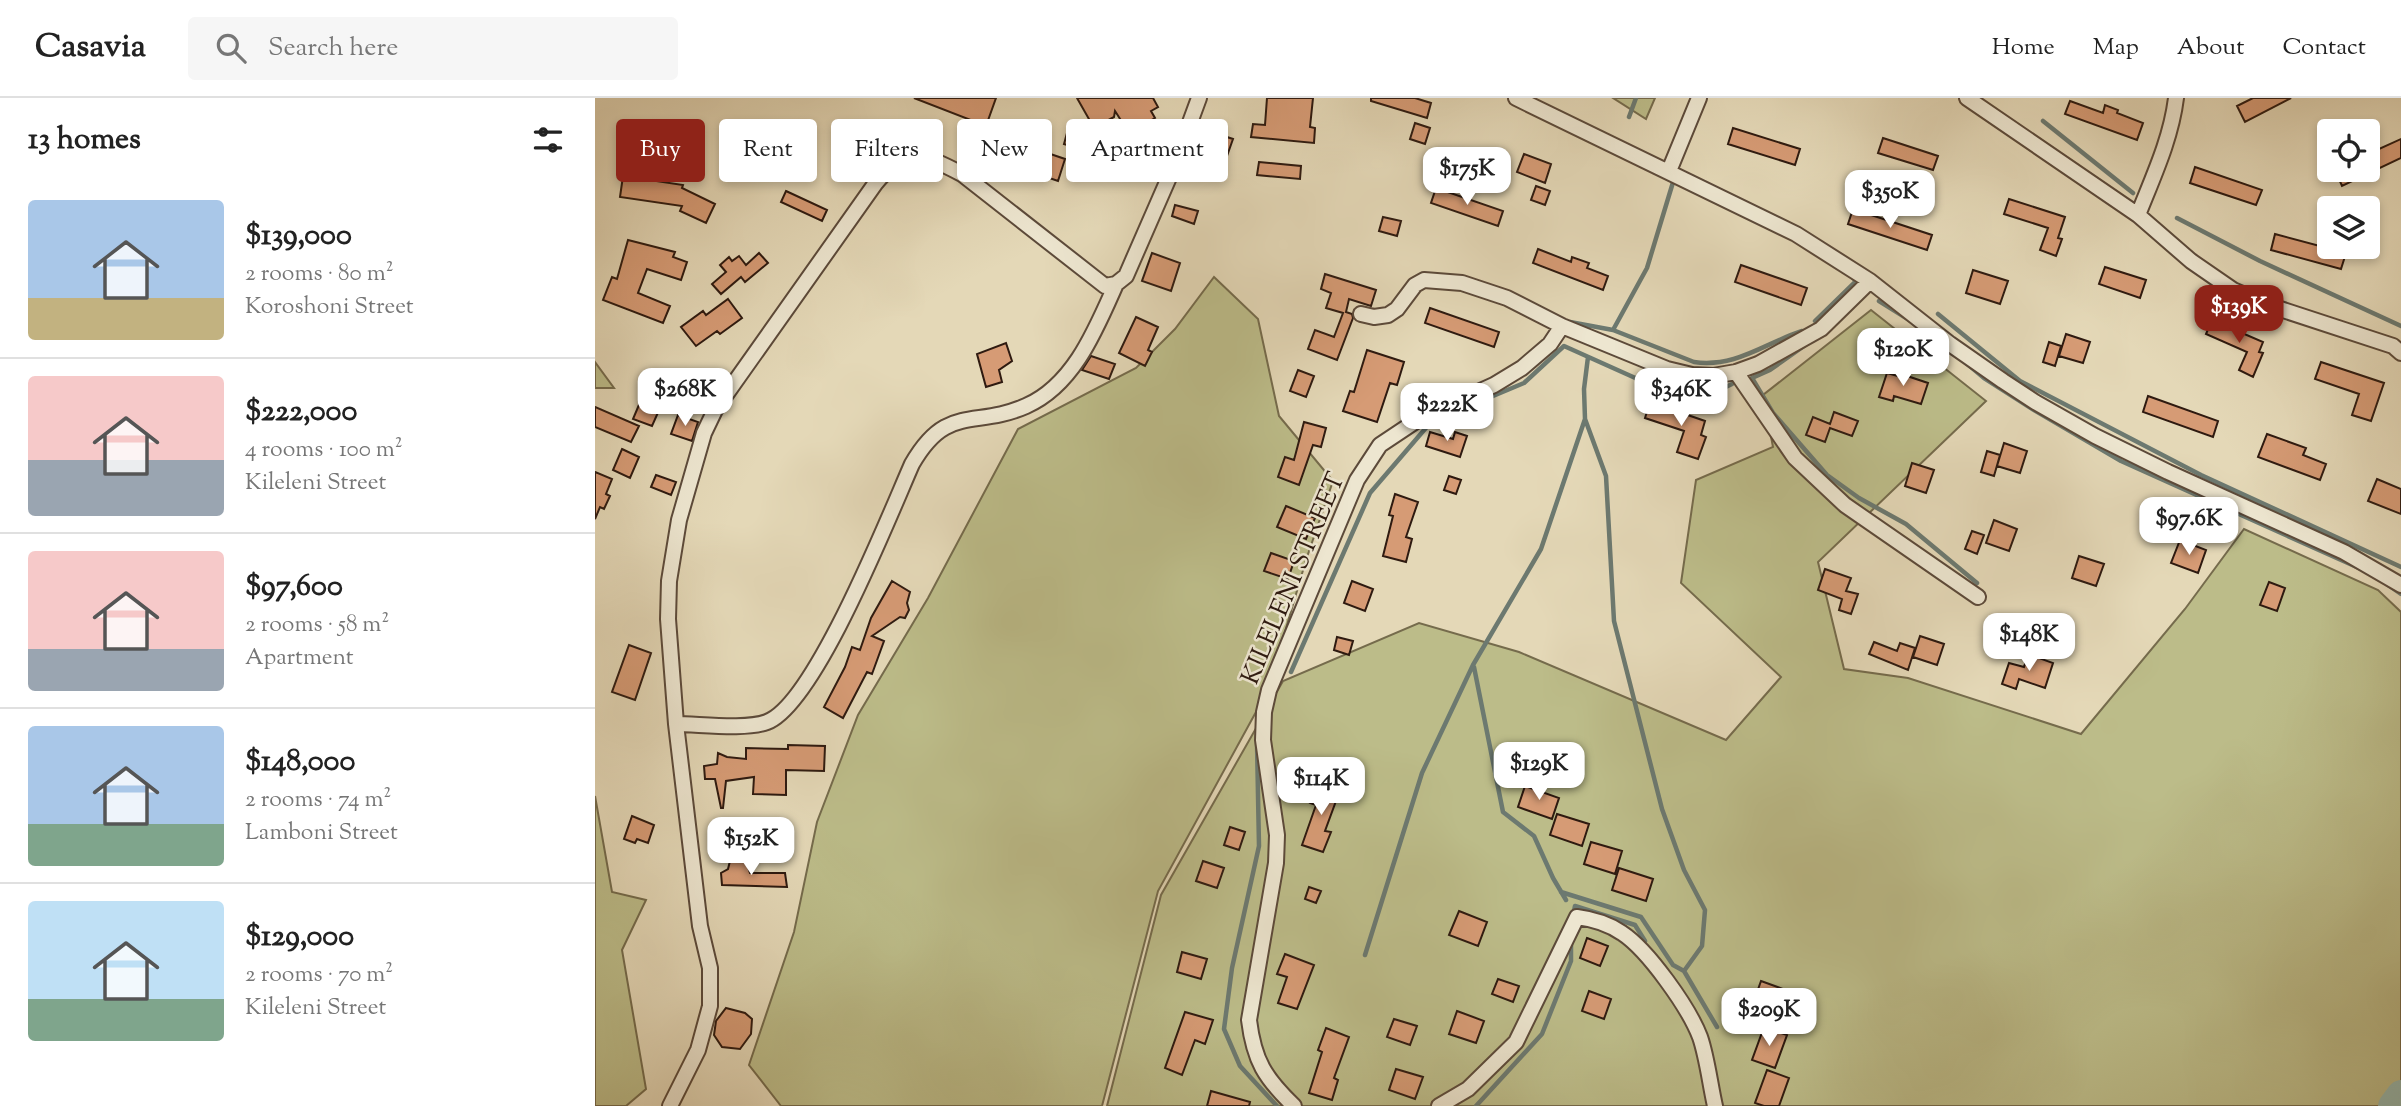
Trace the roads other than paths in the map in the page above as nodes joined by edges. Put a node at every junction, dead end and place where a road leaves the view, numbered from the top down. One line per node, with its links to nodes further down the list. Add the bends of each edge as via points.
1 (1199, 98): 9 (street, via 1126,276)
2 (1516, 98): 6 (street)
3 (1699, 98): 6 (street)
4 (1967, 98): 7 (street)
5 (2176, 98): 7 (street, via 2163,152)
6 (1669, 171): 8 (street, via 1796,234)
7 (2138, 215): 12 (street, via 2233,290 2393,346)
8 (1870, 281): 13 (street, via 1821,329); 14 (street, via 2035,402 2168,472 2344,552)
9 (1116, 284): 16 (street, via 1084,351 1051,391 1026,406 956,421 922,447 849,605 790,706 766,723); 16 (street, via 1105,286 962,174 920,156 904,157 888,167 743,368 704,433 679,520 669,581)
10 (1361, 314): 11 (street, via 1388,315 1415,285 1435,280 1462,283 1507,298)
11 (1562, 326): 13 (street, via 1667,369 1713,376); 18 (street, KILELENI STREET, via 1550,344 1522,368 1419,419 1380,445 1357,481 1269,690 1263,740 1277,835 1276,863 1249,1020 1261,1068)
12 (2401, 353)
13 (1736, 372): 15 (street, via 1795,458 1845,505)
14 (2401, 585)
15 (1978, 597)
16 (676, 724): 17 (street, via 700,926 710,968 710,1006 698,1050)
17 (670, 1106)
18 (1294, 1106)
19 (1440, 1106): 20 (street, via 1468,1089 1516,1042 1577,917 1625,934 1679,998 1700,1037)
20 (1715, 1106)

